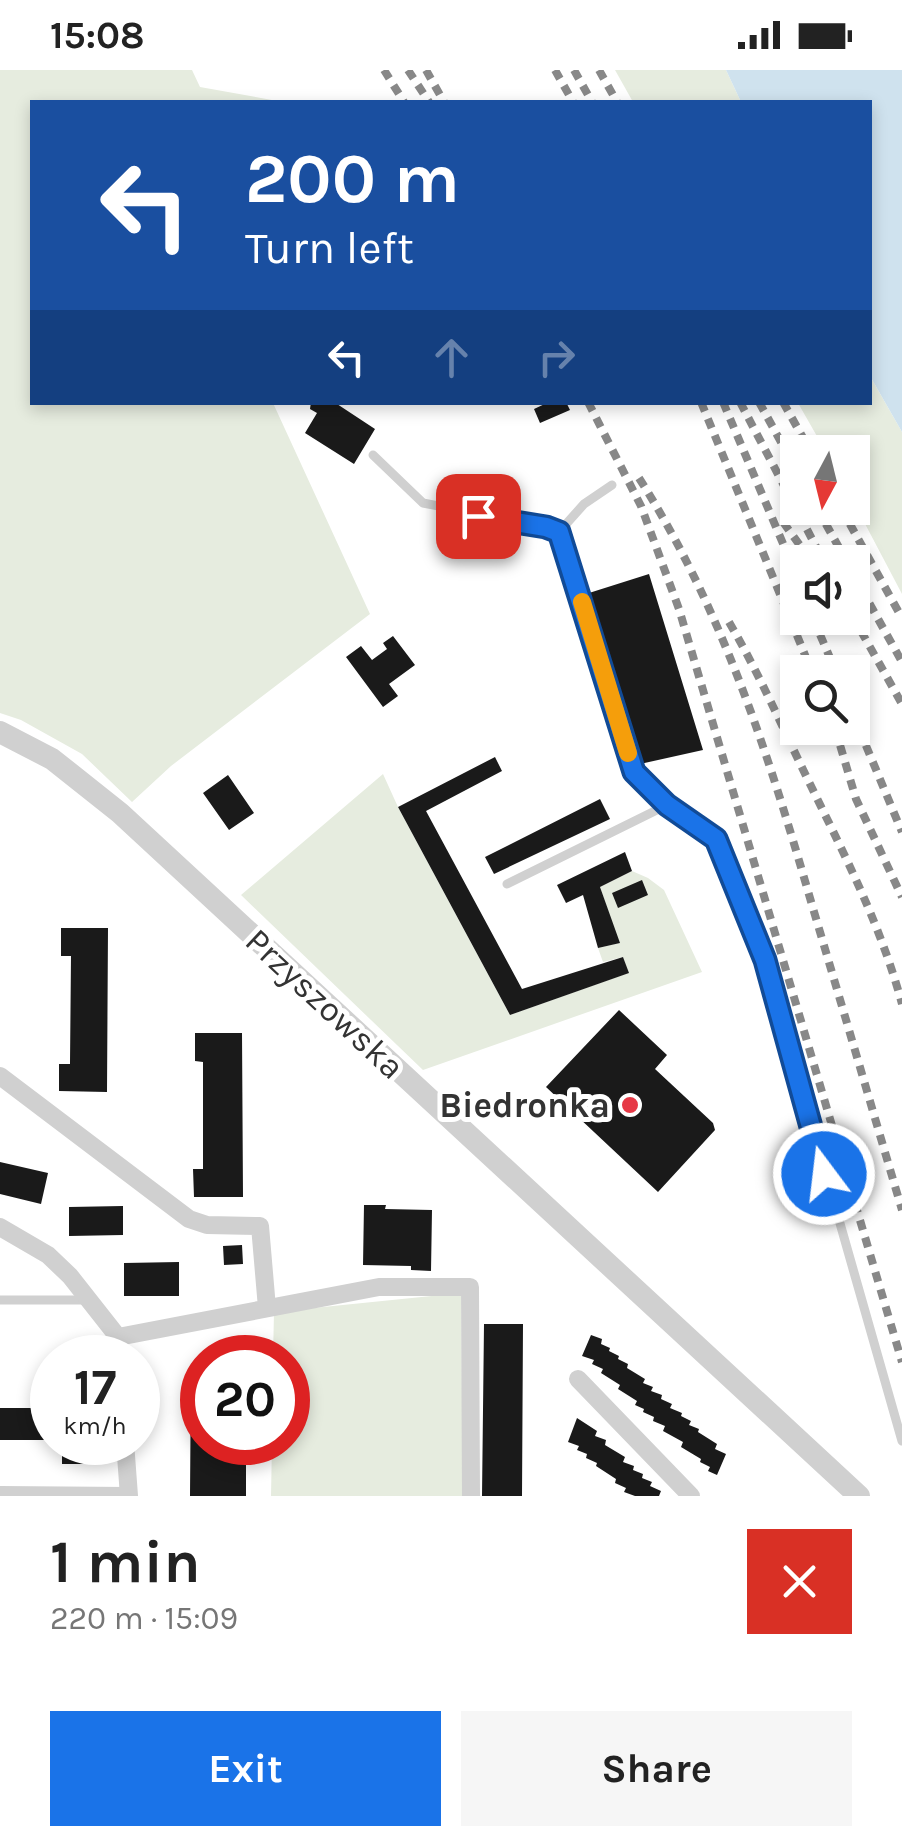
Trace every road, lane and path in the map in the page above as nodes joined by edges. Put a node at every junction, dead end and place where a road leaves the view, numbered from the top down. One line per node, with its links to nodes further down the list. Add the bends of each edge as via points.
1 (373, 455): 3 (lane, via 423,503)
2 (612, 485): 3 (lane)
3 (559, 532): 5 (lane, via 634,772)
4 (0, 732): 21 (street, Przyszowska, via 52,758 109,804)
5 (667, 805): 6 (lane); 15 (lane, via 716,839 765,960)
6 (507, 884)
7 (0, 1076): 11 (street, via 190,1219 260,1226)
8 (0, 1226): 10 (street, via 48,1255)
9 (0, 1300): 10 (lane)
10 (88, 1300): 12 (street)
11 (267, 1308): 13 (street); 19 (street, via 379,1287 470,1287)
12 (116, 1335)
13 (128, 1335)
14 (578, 1379): 20 (street)
15 (902, 1441)
16 (127, 1465): 18 (street)
17 (0, 1495): 18 (street)
18 (129, 1496)
19 (471, 1496)
20 (691, 1496)
21 (858, 1496)

